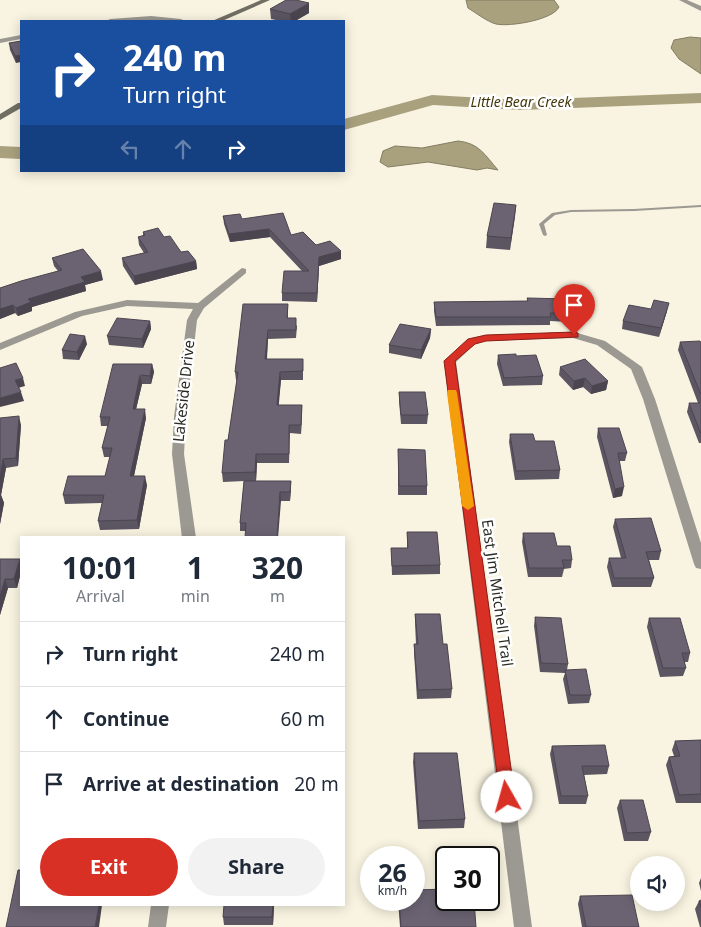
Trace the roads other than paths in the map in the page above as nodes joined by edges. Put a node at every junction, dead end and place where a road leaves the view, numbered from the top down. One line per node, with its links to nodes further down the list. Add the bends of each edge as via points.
1 (267, 0): 6 (main road)
2 (682, 0): 3 (street)
3 (701, 9)
4 (124, 20): 5 (street)
5 (171, 20)
6 (218, 20)
7 (0, 32): 9 (street)
8 (20, 37): 9 (street)
9 (2, 40)
10 (20, 106): 11 (main road)
11 (0, 118)
12 (701, 206): 13 (lane, via 554,214 541,224)
13 (545, 235)
14 (242, 271): 15 (street)
15 (200, 306): 16 (street, via 127,303 79,314); 17 (street, Lakeside Drive, via 192,320 178,454)
16 (0, 347)
17 (189, 536)
18 (701, 564): 21 (street, East Jim Mitchell Trail, via 636,367 601,343 574,335 486,338 471,342 450,361)
19 (160, 906): 20 (street)
20 (157, 927)
21 (523, 927)

